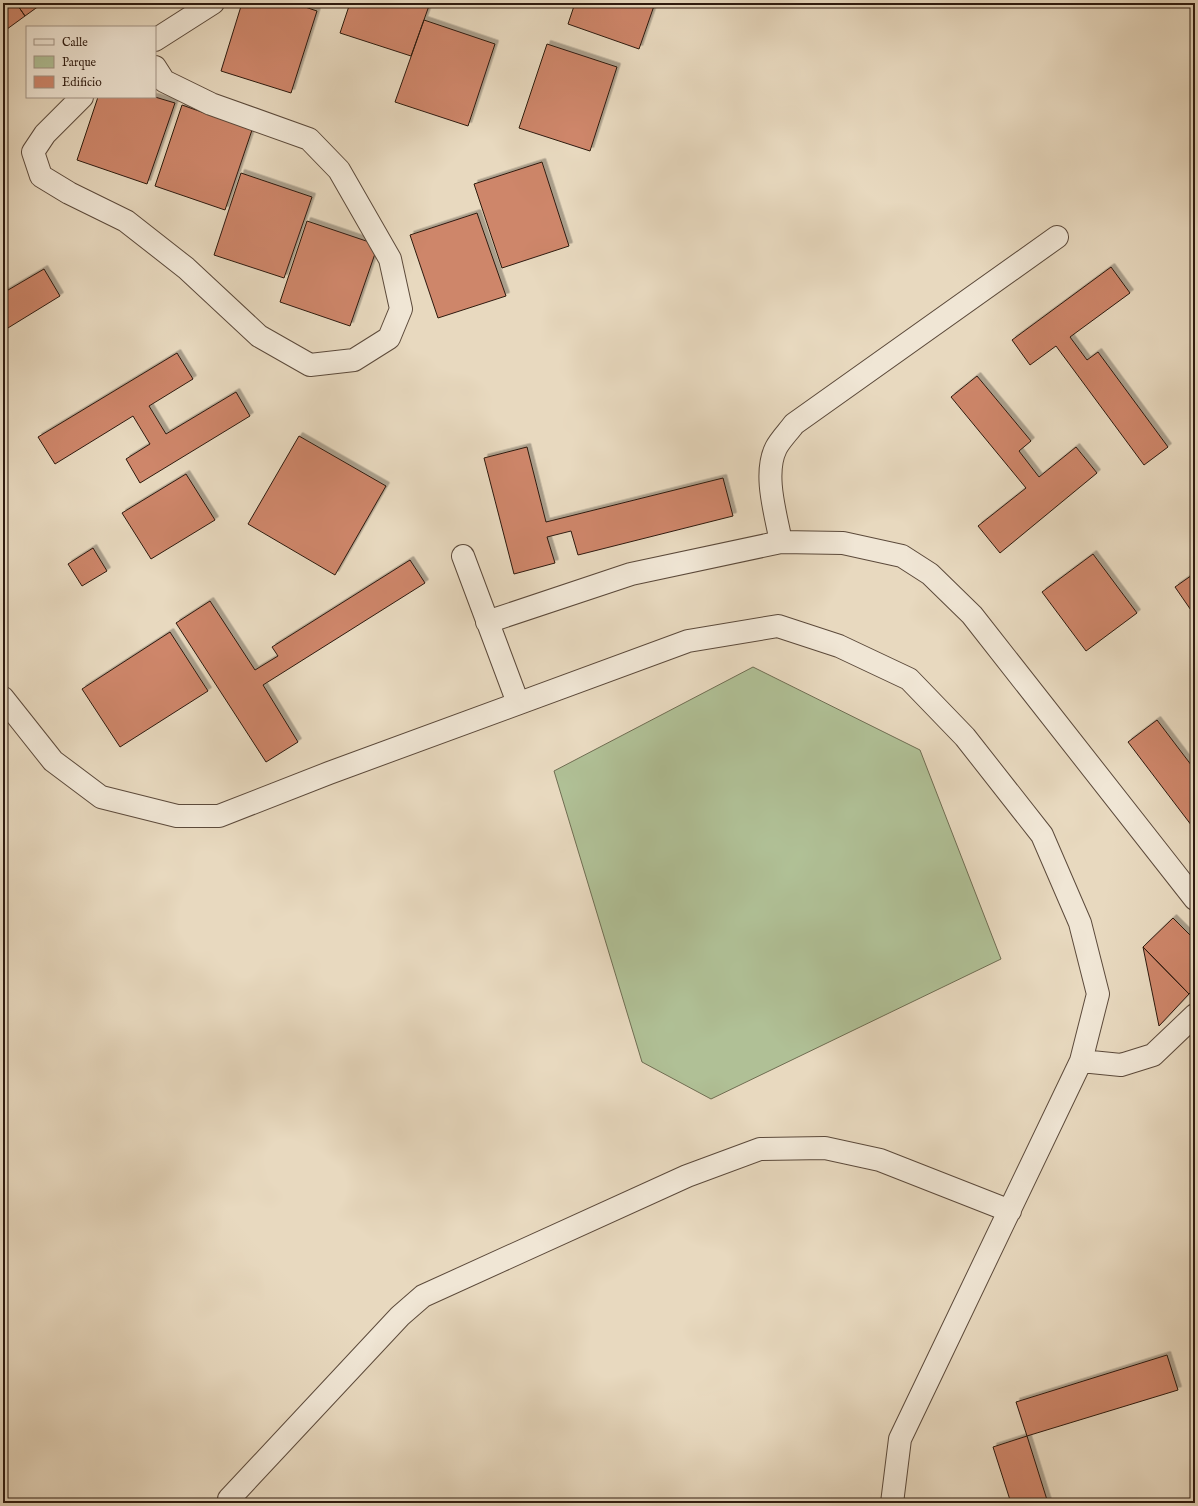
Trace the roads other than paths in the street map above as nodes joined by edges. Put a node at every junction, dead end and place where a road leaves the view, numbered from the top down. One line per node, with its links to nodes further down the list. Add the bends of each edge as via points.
1 (213, 3): 2 (street)
2 (156, 39)
3 (156, 69): 4 (street, via 164,81 211,104 309,139 339,170 390,259 401,309 389,338 354,360 310,365 259,336 186,268 126,220 41,176 33,152 45,134)
4 (81, 98)
5 (1058, 237): 6 (street, via 794,424 776,448 770,469 772,498)
6 (781, 542): 8 (street, via 631,574); 11 (street, via 843,543 902,556 930,574 972,615)
7 (463, 556): 8 (street)
8 (487, 622): 10 (street)
9 (3, 698): 10 (street, via 53,761 101,797 178,816 219,816)
10 (518, 703): 13 (street, via 688,641 778,626 839,646 909,679 965,737 1042,835 1080,923 1098,994)
11 (1195, 899)
12 (1195, 1015): 13 (street, via 1153,1055 1121,1065)
13 (1081, 1061): 14 (street)
14 (1010, 1211): 15 (street, via 880,1160 825,1148 760,1150 687,1176 423,1296 400,1316); 16 (street, via 900,1439)
15 (229, 1499)
16 (892, 1503)

